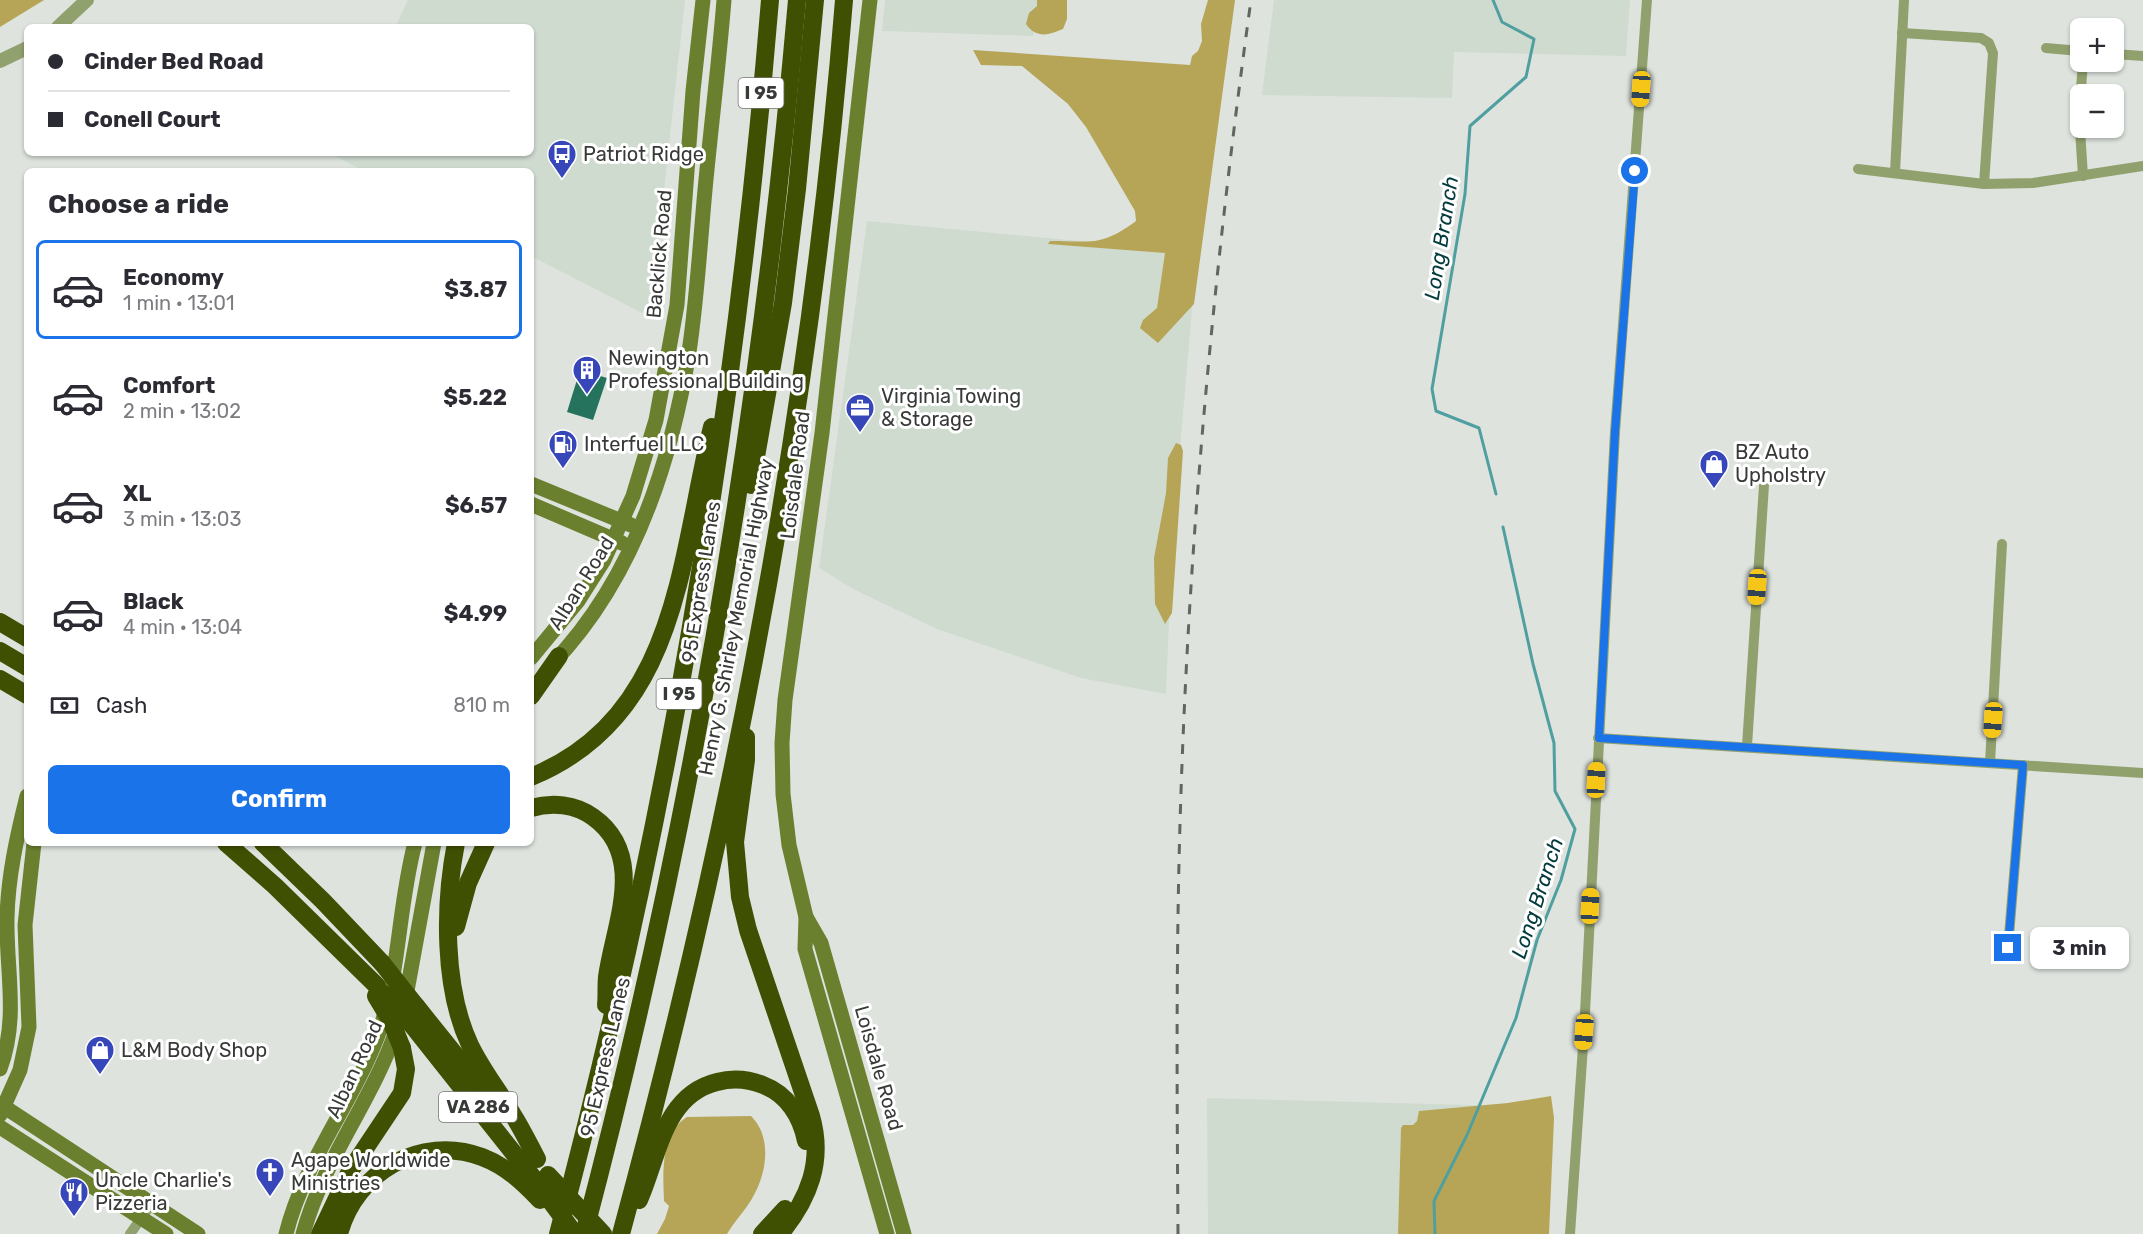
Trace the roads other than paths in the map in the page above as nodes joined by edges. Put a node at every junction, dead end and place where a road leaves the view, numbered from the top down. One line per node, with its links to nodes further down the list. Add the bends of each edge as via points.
1 (87, 0): 11 (street)
2 (704, 0): 29 (main road, Backlick Road, via 672,338 651,436)
3 (724, 0): 30 (main road, Backlick Road, via 689,352 665,457)
4 (770, 0): 25 (highway, Henry G. Shirley Memorial Highway / I 95)
5 (797, 0): 34 (highway, 95 Express Lanes, via 748,433)
6 (815, 0): 34 (highway, via 783,303 757,459)
7 (844, 0): 43 (highway, Henry G. Shirley Memorial Highway, via 794,426)
8 (870, 0): 61 (main road, Loisdale Road, via 821,441 783,720 786,821)
9 (1647, 0): 46 (street, via 1615,432)
10 (1904, 0): 12 (street)
11 (61, 24)
12 (1902, 33): 22 (street); 24 (street, via 1982,38 1989,43 1993,53)
13 (2046, 48): 15 (street)
14 (24, 49): 18 (street)
15 (2070, 50)
16 (2124, 55): 17 (street)
17 (2143, 56)
18 (0, 61)
19 (2082, 72): 23 (street, via 2079,115)
20 (2143, 166): 23 (street)
21 (1858, 169): 22 (street)
22 (1895, 172): 24 (street)
23 (2083, 176): 24 (street)
24 (1984, 184)
25 (735, 338): 51 (highway, via 699,481 678,587 649,669 625,707 599,736 567,760); 66 (highway, Henry G. Shirley Memorial Highway / I 95, via 681,686)
26 (534, 485): 29 (main road)
27 (1764, 485): 47 (street)
28 (534, 505): 31 (main road)
29 (622, 521): 30 (main road); 31 (main road, Backlick Road)
30 (639, 528): 33 (main road, Alban Road)
31 (614, 540): 33 (main road); 38 (main road, Alban Road, via 588,587)
32 (2002, 544): 48 (street)
33 (630, 547): 39 (main road, Alban Road, via 597,605)
34 (720, 609): 85 (highway, 95 Express Lanes, via 657,937)
35 (0, 622): 36 (highway)
36 (24, 636)
37 (0, 651): 40 (highway)
38 (534, 654)
39 (559, 656): 42 (main road, Alban Road); 44 (highway)
40 (24, 665)
41 (0, 679): 45 (highway)
42 (534, 682)
43 (747, 688): 87 (highway, Henry G. Shirley Memorial Highway, via 687,970); 89 (highway, via 746,760 735,829 738,882 748,930 817,1143 815,1170 808,1189)
44 (534, 692)
45 (24, 693)
46 (1599, 738): 47 (street); 92 (street)
47 (1747, 746): 48 (street)
48 (1990, 763): 49 (street)
49 (2023, 765): 50 (street); 62 (street)
50 (2143, 773)
51 (534, 776)
52 (534, 808): 66 (highway, via 564,805 587,813 609,832 622,859 622,903 607,978)
53 (24, 809): 67 (main road, via 8,896 11,1023)
54 (34, 846): 68 (main road, via 25,924 29,1027 20,1070)
55 (229, 846): 64 (highway, VA 286)
56 (266, 846): 65 (highway, VA 286, bridge, via 382,963)
57 (414, 846): 64 (main road, Alban Road)
58 (434, 846): 65 (main road, Alban Road)
59 (456, 846): 63 (highway, via 448,928)
60 (484, 846): 63 (highway, via 463,897)
61 (806, 917): 90 (main road, Loisdale Road, via 805,949); 91 (main road, Loisdale Road, via 821,943)
62 (2008, 948)
63 (452, 968): 70 (highway, via 457,1005 469,1043)
64 (381, 990): 71 (highway, VA 286, bridge); 78 (main road, Alban Road, via 378,1035 307,1174); 80 (highway, bridge, via 402,1048 406,1069 402,1093 350,1171)
65 (410, 1006): 70 (highway, VA 286); 79 (main road, Alban Road, via 312,1201)
66 (605, 1046): 73 (highway, Henry G. Shirley Memorial Highway / I 95)
67 (0, 1069)
68 (1, 1108): 72 (main road)
69 (0, 1127): 74 (main road)
70 (537, 1159): 71 (highway, VA 286)
71 (544, 1189): 81 (highway, via 482,1157 450,1150 427,1152 395,1162 369,1181 350,1205); 84 (highway, VA 286, bridge); 86 (highway, bridge)
72 (152, 1203): 74 (street); 77 (main road)
73 (566, 1205): 82 (highway); 83 (highway, Henry G. Shirley Memorial Highway / I 95)
74 (141, 1218): 75 (street); 76 (main road)
75 (130, 1234)
76 (166, 1234)
77 (198, 1234)
78 (286, 1234)
79 (303, 1234)
80 (320, 1234)
81 (339, 1234)
82 (551, 1234)
83 (558, 1234)
84 (573, 1234)
85 (584, 1234)
86 (603, 1234)
87 (622, 1234): 88 (highway, via 676,1110 703,1087 736,1079 763,1085 786,1100 797,1114 806,1140 804,1169 795,1190 784,1210)
88 (762, 1234)
89 (780, 1234)
90 (887, 1234)
91 (904, 1234)
92 (1570, 1234)

